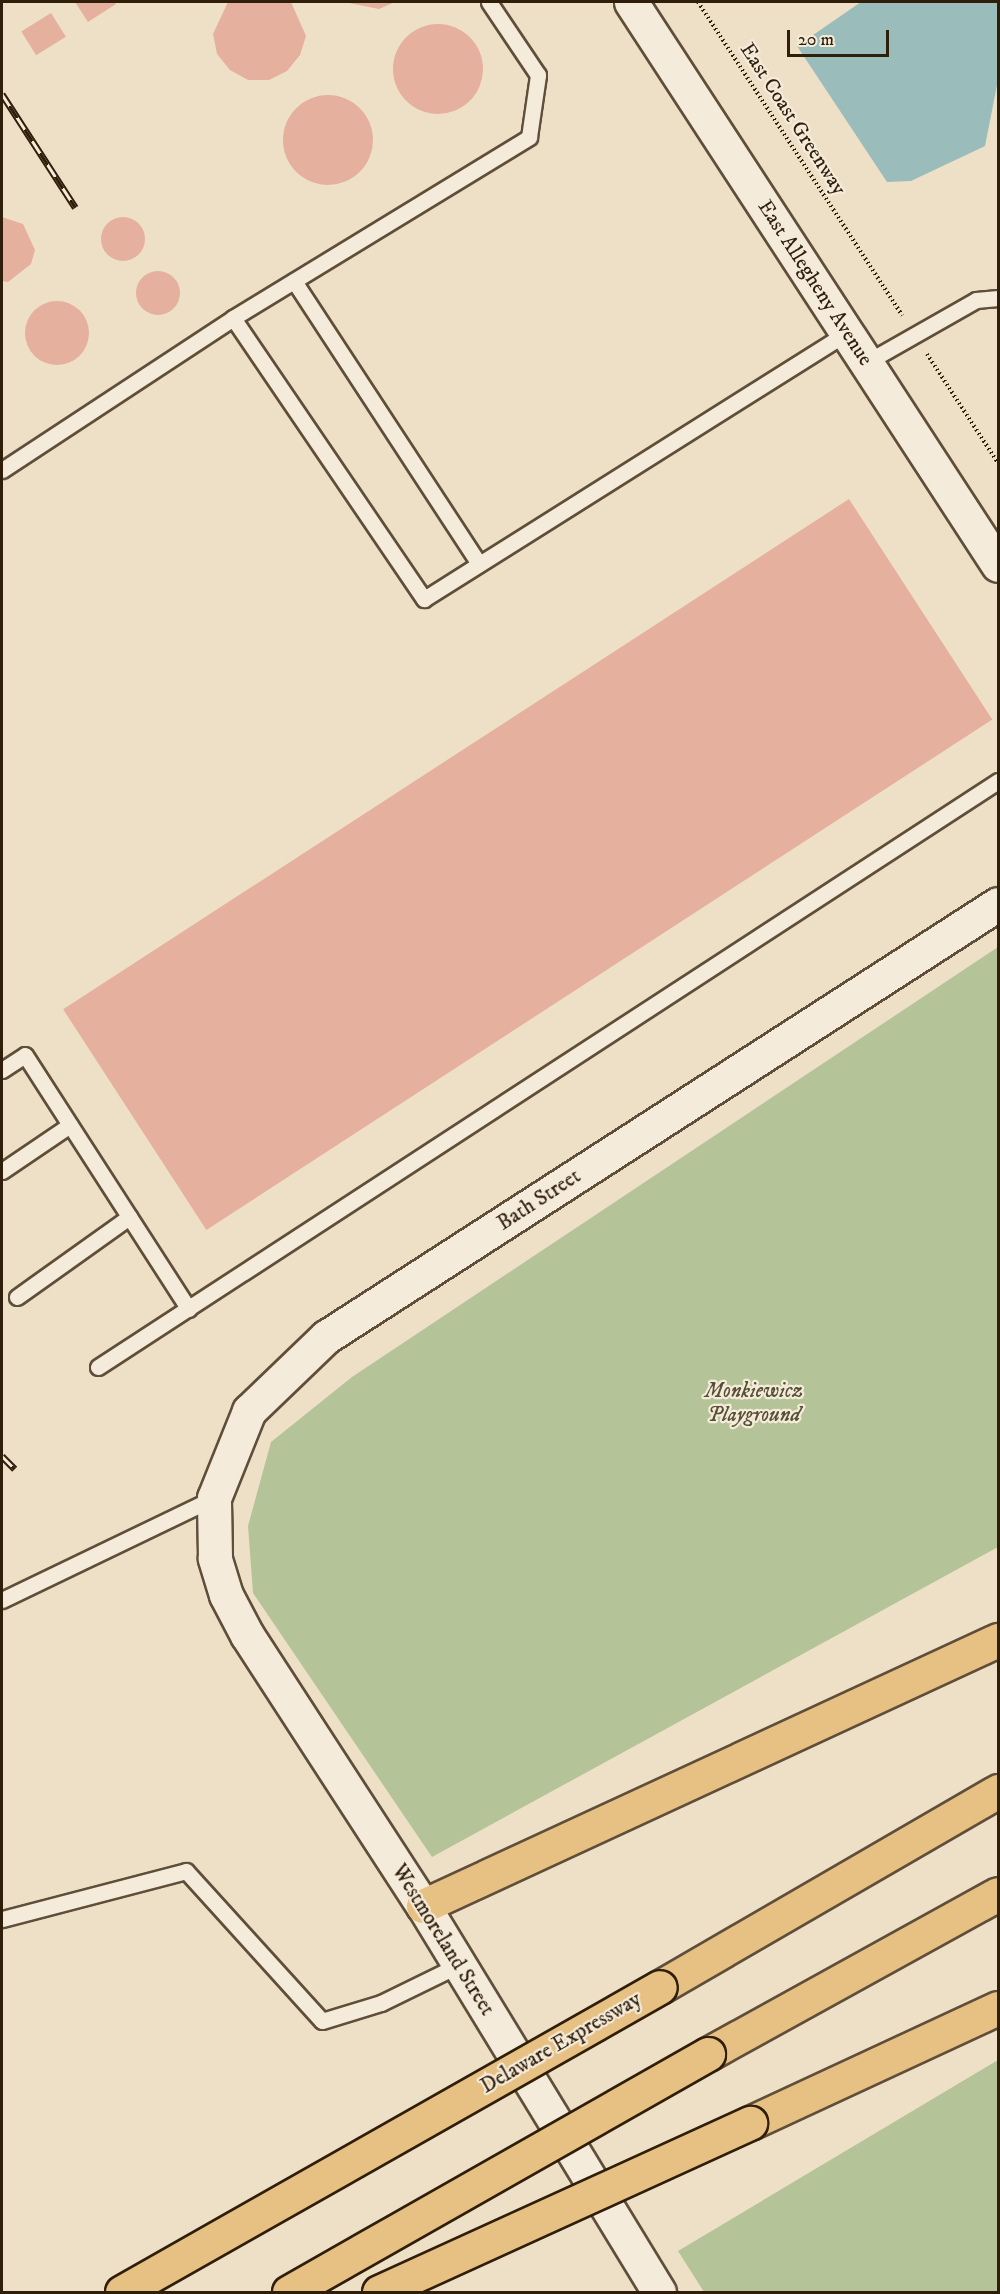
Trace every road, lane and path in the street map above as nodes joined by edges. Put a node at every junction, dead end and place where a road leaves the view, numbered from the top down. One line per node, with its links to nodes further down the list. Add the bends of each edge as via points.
1 (489, 2): 5 (lane, via 538,75 529,137)
2 (631, 2): 8 (street, East Allegheny Avenue)
3 (698, 2): 4 (path, East Coast Greenway)
4 (862, 253)
5 (294, 281): 7 (lane); 13 (lane)
6 (999, 298): 9 (lane, via 976,300)
7 (233, 318): 12 (lane); 13 (lane, via 424,599)
8 (847, 333): 9 (street, East Allegheny Avenue); 13 (lane)
9 (867, 362): 14 (street, East Allegheny Avenue)
10 (971, 420): 11 (path)
11 (999, 463)
12 (2, 470)
13 (479, 564)
14 (999, 565)
15 (999, 781): 22 (lane)
16 (999, 904): 24 (street, Bath Street, via 326,1337 249,1411)
17 (2, 1070): 18 (lane, via 25,1055)
18 (70, 1125): 19 (lane); 20 (lane)
19 (2, 1171)
20 (129, 1216): 21 (lane); 22 (lane)
21 (17, 1297)
22 (189, 1309): 23 (lane)
23 (98, 1367)
24 (214, 1498): 25 (street, Bath Street, via 215,1558); 26 (lane)
25 (224, 1589): 30 (street, Westmoreland Street, via 247,1635)
26 (2, 1600)
27 (999, 1640): 30 (highway)
28 (999, 1791): 34 (highway, Delaware Expressway, bridge)
29 (999, 1894): 35 (highway, bridge)
30 (423, 1906): 32 (street, Westmoreland Street)
31 (2, 1919): 32 (lane, via 186,1872 322,2021 381,2003)
32 (459, 1965): 37 (street, Westmoreland Street)
33 (999, 2008): 36 (highway, bridge)
34 (122, 2292)
35 (289, 2292)
36 (379, 2292)
37 (659, 2292)

